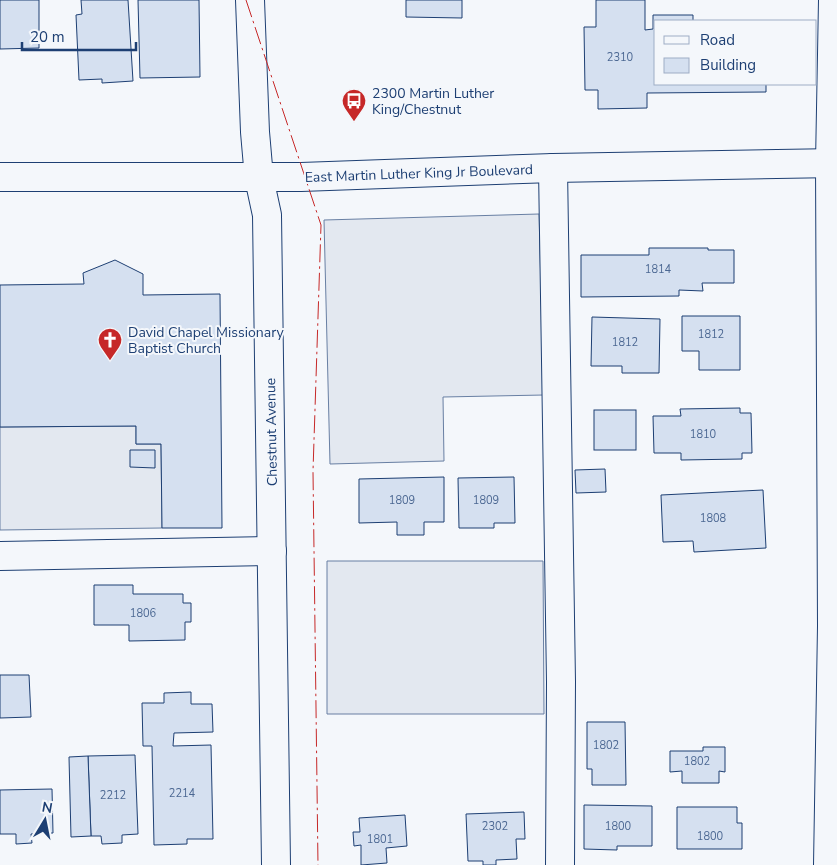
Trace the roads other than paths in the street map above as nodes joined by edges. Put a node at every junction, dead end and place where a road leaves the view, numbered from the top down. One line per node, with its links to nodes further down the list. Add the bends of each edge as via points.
1 (250, 0): 6 (main road, Chestnut Avenue)
2 (833, 0): 3 (main road)
3 (834, 163): 4 (main road, East Martin Luther King Jr Boulevard); 11 (main road)
4 (554, 168): 6 (main road, East Martin Luther King Jr Boulevard); 10 (main road, via 561,682)
5 (0, 177): 6 (main road, East Martin Luther King Jr Boulevard)
6 (259, 178): 7 (main road, Chestnut Avenue, via 267,215)
7 (272, 550): 8 (main road); 9 (main road, Chestnut Avenue)
8 (0, 556)
9 (276, 865)
10 (560, 865)
11 (828, 865)

